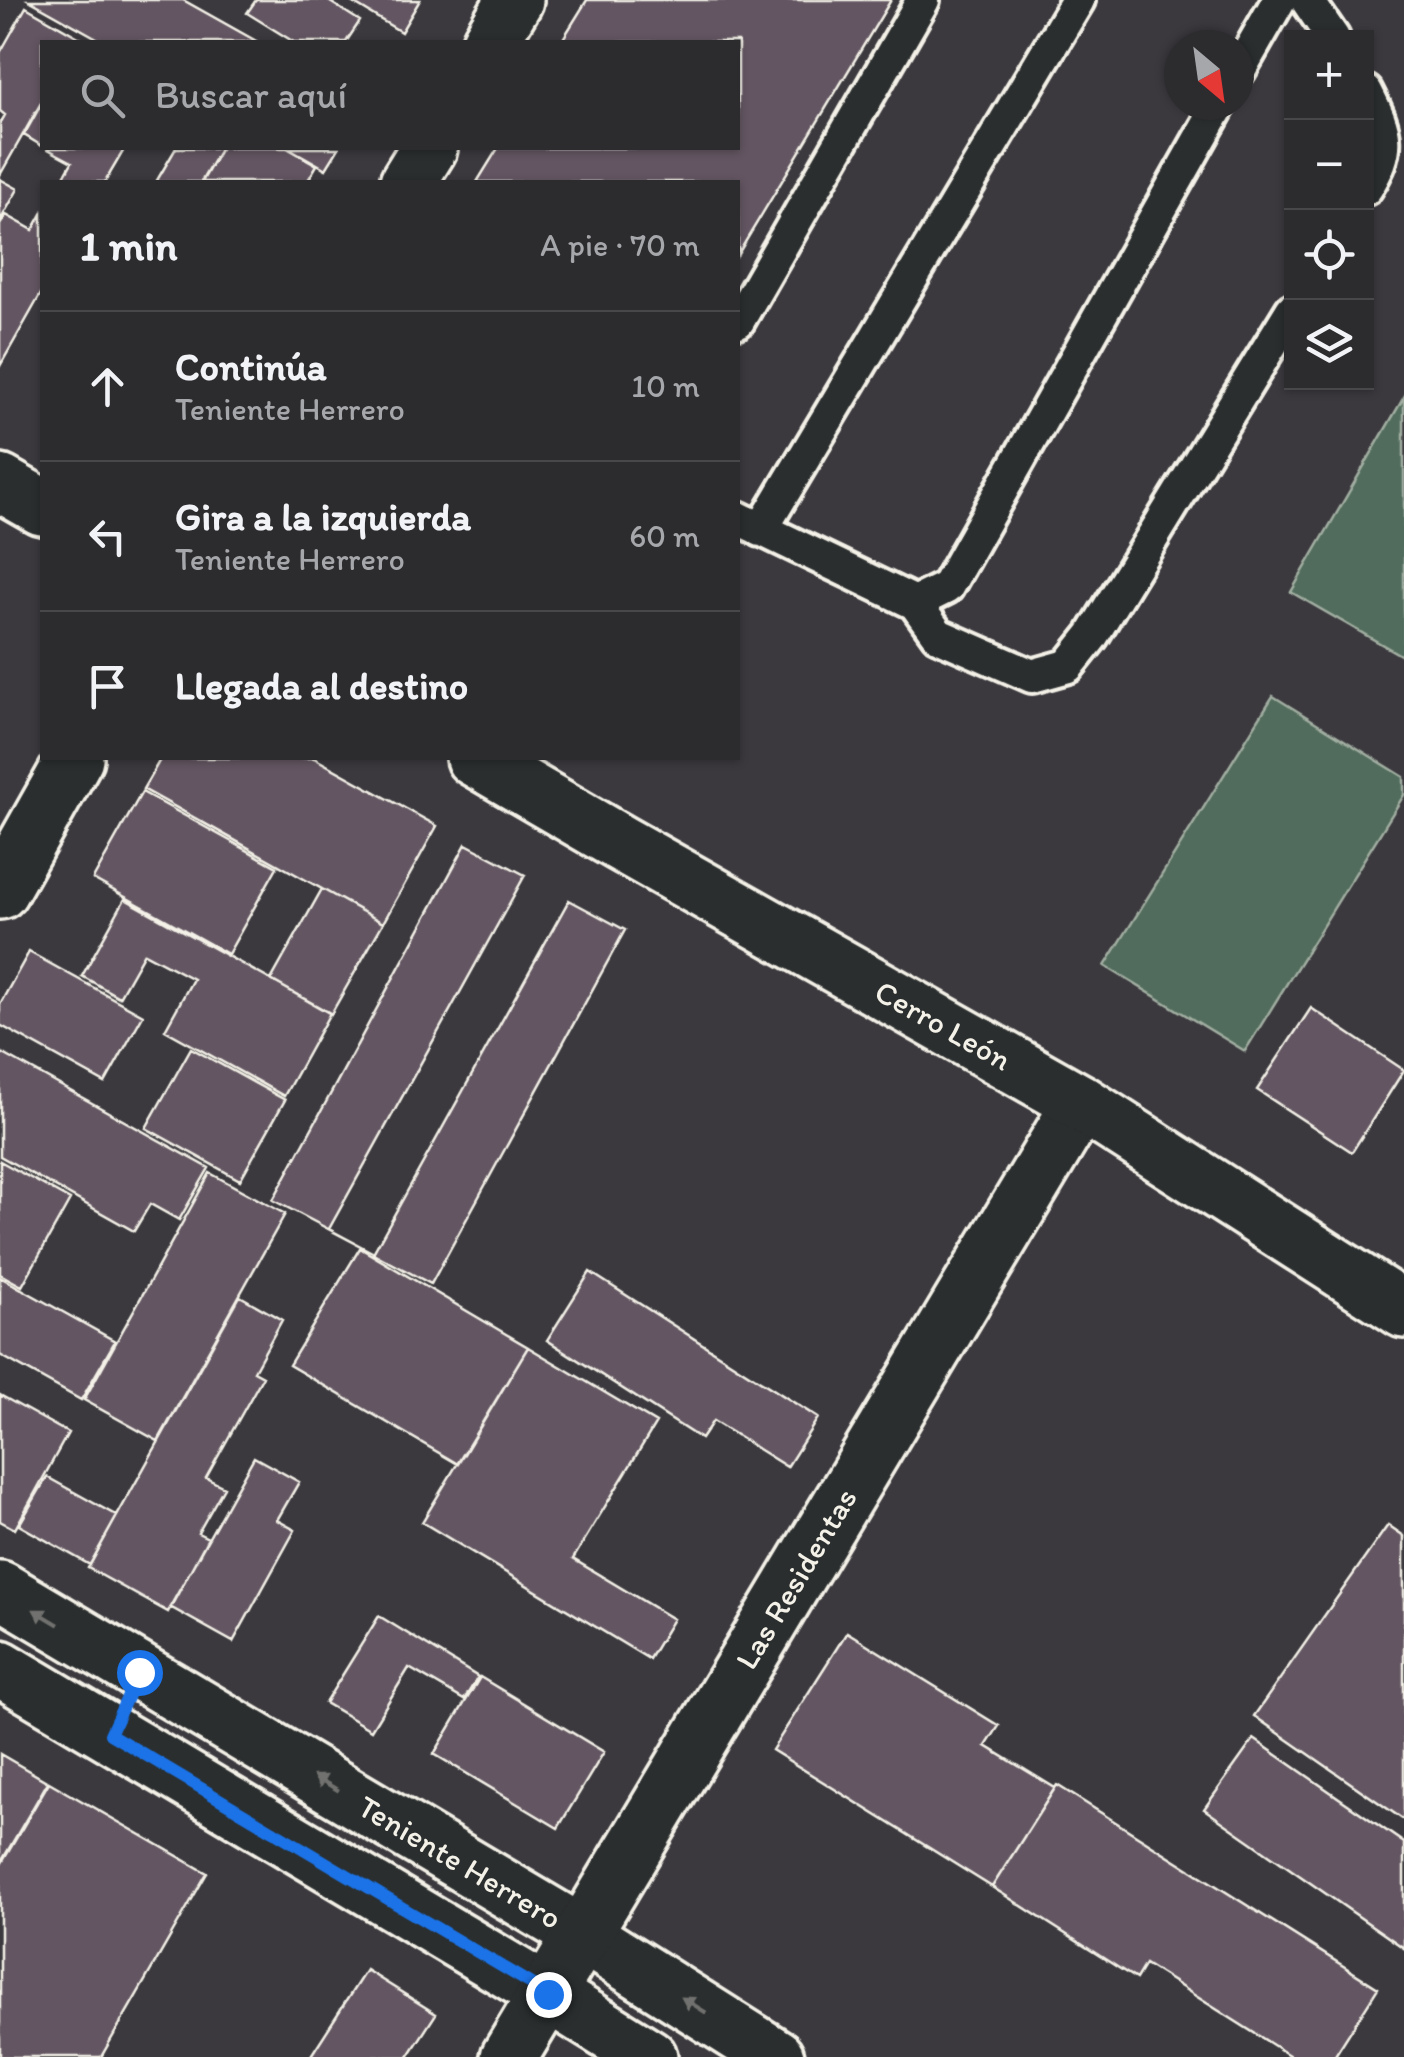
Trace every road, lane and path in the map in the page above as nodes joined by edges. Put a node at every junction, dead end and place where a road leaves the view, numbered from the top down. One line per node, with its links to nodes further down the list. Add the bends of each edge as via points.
1 (515, 0): 7 (street)
2 (924, 0): 14 (lane)
3 (1078, 0): 18 (lane)
4 (1279, 0): 8 (lane)
5 (1306, 0): 6 (lane)
6 (1327, 30)
7 (491, 40)
8 (1254, 44)
9 (1374, 108): 12 (lane, via 1384,137)
10 (1211, 120): 19 (lane, via 946,587)
11 (427, 150): 13 (street)
12 (1374, 175)
13 (409, 180)
14 (740, 318)
15 (1284, 323): 19 (lane, via 1068,666 1032,676 938,635)
16 (0, 483): 17 (street)
17 (40, 506)
18 (750, 524): 19 (lane)
19 (915, 603)
20 (74, 760): 22 (street)
21 (477, 760): 23 (street, Cerro León)
22 (0, 891)
23 (1081, 1103): 24 (street, Cerro León); 29 (street, Las Residentas)
24 (1404, 1310)
25 (0, 1589): 27 (street, Teniente Herrero, one-way to 25)
26 (0, 1668): 28 (street, Teniente Herrero)
27 (139, 1672): 28 (street); 29 (street, Teniente Herrero, one-way to 27)
28 (110, 1734): 30 (street, Teniente Herrero)
29 (583, 1935): 30 (street, Las Residentas); 33 (street, Teniente Herrero, one-way to 29)
30 (548, 1994): 31 (street, Las Residentas); 32 (street, Teniente Herrero)
31 (510, 2057)
32 (649, 2057)
33 (776, 2057)

